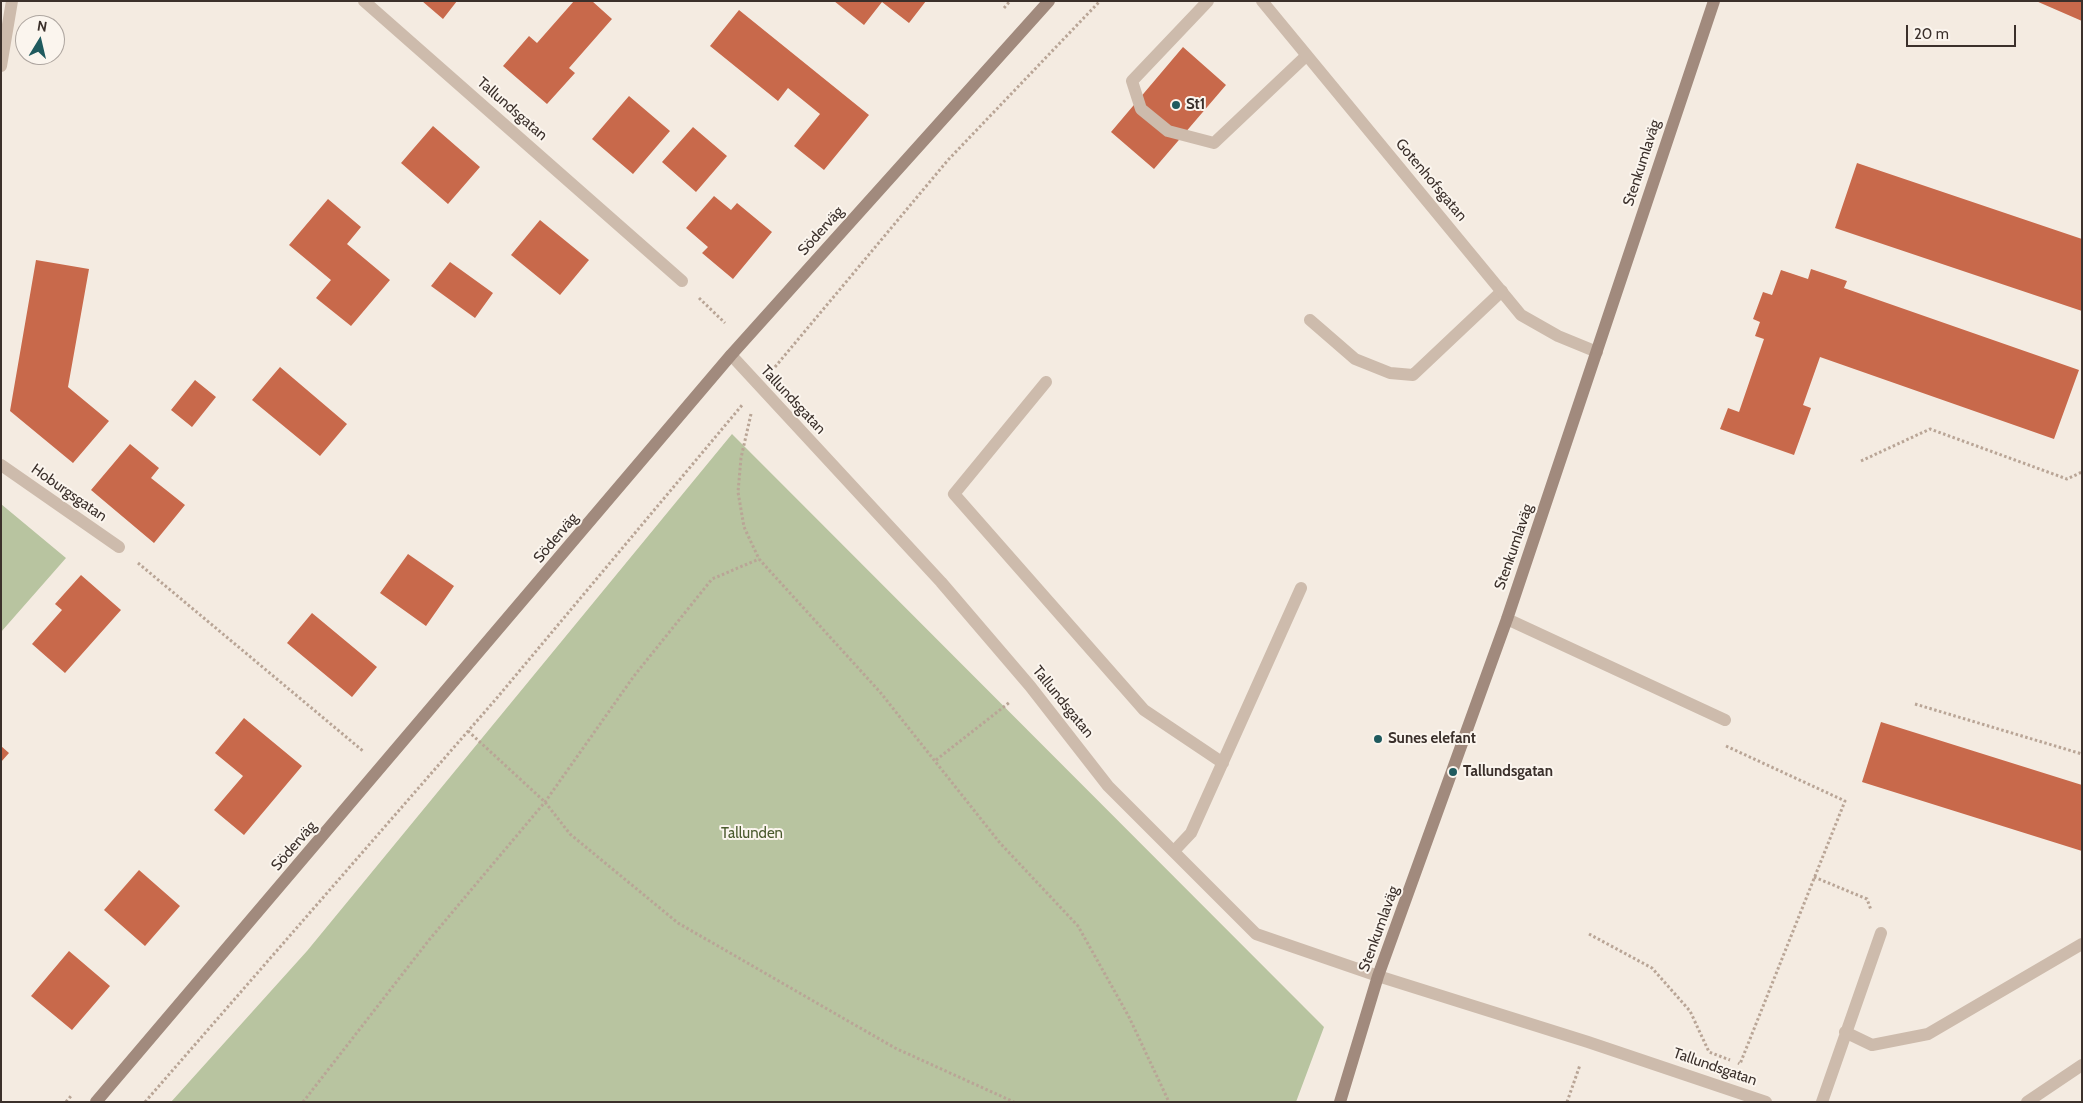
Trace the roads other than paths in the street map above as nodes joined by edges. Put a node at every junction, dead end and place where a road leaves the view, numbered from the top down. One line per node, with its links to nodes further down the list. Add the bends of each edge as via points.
1 (12, 1): 8 (street)
2 (364, 1): 9 (street, Tallundsgatan)
3 (1049, 1): 13 (main road, Söderväg)
4 (1208, 1): 7 (street, via 1132,81 1141,109 1168,131 1214,143)
5 (1262, 1): 7 (street, Gotenhofsgatan)
6 (1713, 1): 12 (main road, Stenkumlaväg)
7 (1306, 56): 10 (street, Gotenhofsgatan)
8 (1, 66)
9 (682, 281)
10 (1502, 291): 11 (street, via 1414,375 1390,373 1355,359); 12 (street, Gotenhofsgatan, via 1522,315 1558,336)
11 (1310, 320)
12 (1597, 352): 18 (main road, Stenkumlaväg)
13 (731, 355): 21 (street, Tallundsgatan, via 941,582 1030,686 1108,786); 27 (main road, Söderväg)
14 (1046, 382): 20 (street, via 954,494 1144,710)
15 (1, 465): 16 (street, Hoburgsgatan)
16 (118, 547)
17 (1302, 588): 20 (street)
18 (1507, 619): 19 (street); 24 (main road, Stenkumlaväg)
19 (1725, 720)
20 (1223, 763): 21 (street, via 1191,833)
21 (1174, 851): 24 (street, Tallundsgatan, via 1256,934)
22 (1881, 933): 25 (street)
23 (2082, 944): 25 (street, via 1928,1034 1872,1045)
24 (1378, 976): 28 (main road, Stenkumlaväg); 29 (street, Tallundsgatan)
25 (1845, 1032): 30 (street)
26 (2082, 1065): 31 (street)
27 (96, 1102)
28 (1340, 1102)
29 (1766, 1102)
30 (1822, 1102)
31 (2027, 1102)

